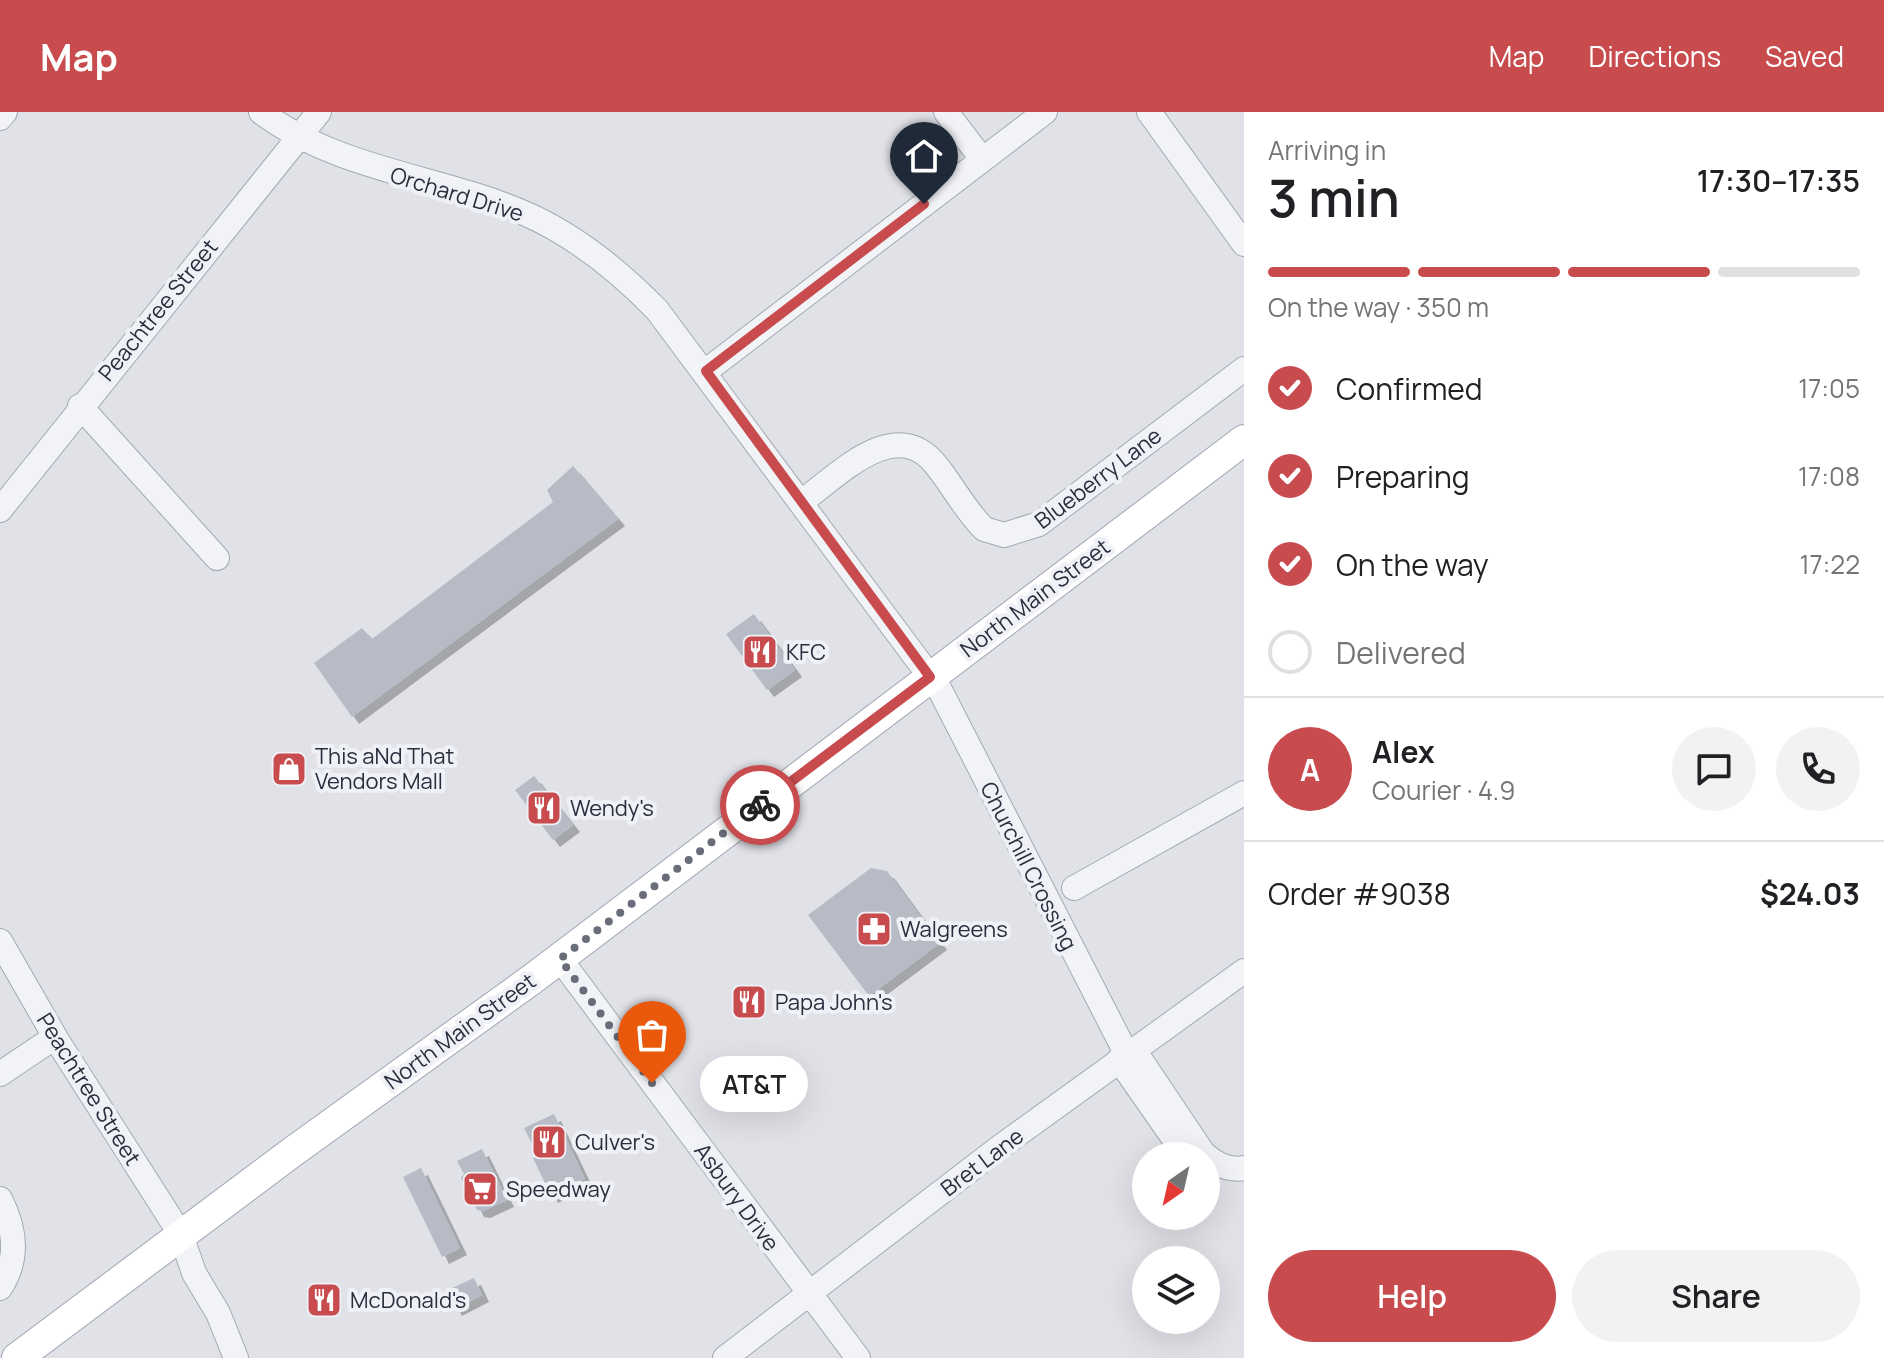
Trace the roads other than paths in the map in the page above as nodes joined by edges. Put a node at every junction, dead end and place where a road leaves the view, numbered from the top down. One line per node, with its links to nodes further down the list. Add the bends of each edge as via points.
1 (5, 112): 7 (street)
2 (261, 112): 8 (street, Orchard Drive)
3 (319, 112): 8 (street, Peachtree Street)
4 (946, 112): 9 (street)
5 (1045, 112): 9 (street)
6 (1149, 112): 10 (street)
7 (0, 118)
8 (299, 137): 12 (street, Orchard Drive, via 368,167 496,202 561,232 638,291); 13 (street, Peachtree Street)
9 (982, 159): 12 (street)
10 (1244, 244)
11 (1244, 369): 15 (street, Blueberry Lane, via 1053,514 1015,534 984,529 935,463 906,443 872,452)
12 (706, 371): 15 (street, Orchard Drive)
13 (80, 406): 16 (street, Peachtree Street); 17 (street)
14 (1244, 440): 18 (main road, North Main Street)
15 (801, 502): 18 (street, Orchard Drive)
16 (0, 510)
17 (217, 558)
18 (930, 677): 22 (main road, North Main Street); 25 (street, Churchill Crossing)
19 (1244, 793): 20 (street)
20 (1074, 888)
21 (0, 941): 24 (street, Peachtree Street)
22 (560, 959): 29 (main road, North Main Street); 31 (street, Asbury Drive)
23 (1244, 971): 25 (street, Bret Lane)
24 (55, 1037): 26 (street); 29 (street, Peachtree Street)
25 (1127, 1055): 27 (street, Churchill Crossing, via 1179,1146 1229,1169); 31 (street, Bret Lane)
26 (0, 1074)
27 (1244, 1168)
28 (0, 1199): 30 (street, via 15,1249)
29 (181, 1235): 32 (main road, North Main Street); 33 (street, Peachtree Street)
30 (0, 1288)
31 (808, 1294): 34 (street, Bret Lane); 35 (street, Asbury Drive)
32 (17, 1358)
33 (236, 1358)
34 (725, 1358)
35 (858, 1358)

